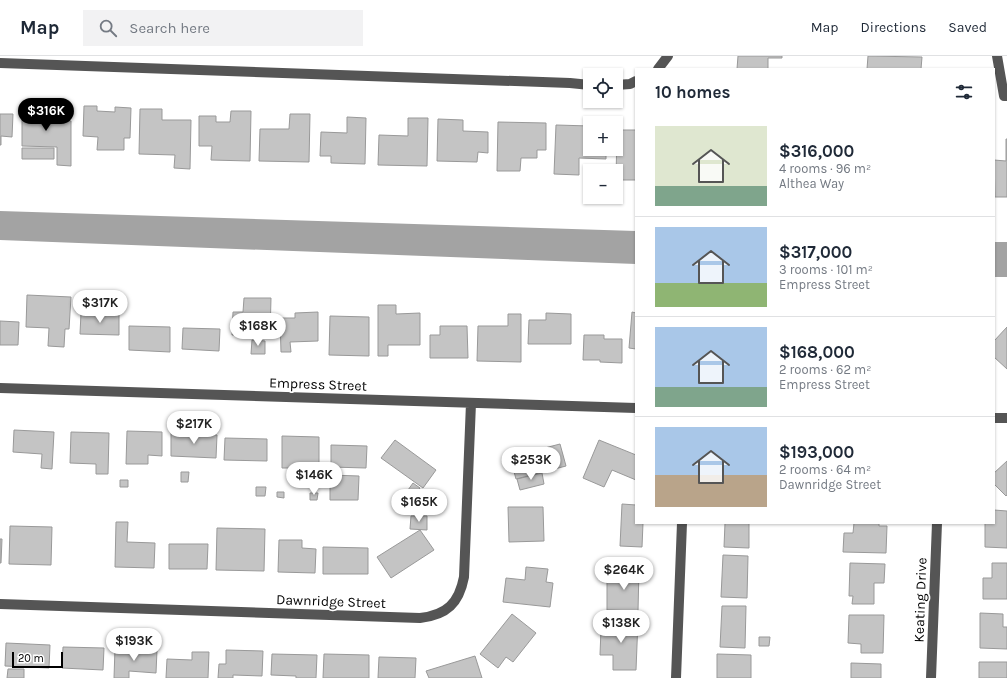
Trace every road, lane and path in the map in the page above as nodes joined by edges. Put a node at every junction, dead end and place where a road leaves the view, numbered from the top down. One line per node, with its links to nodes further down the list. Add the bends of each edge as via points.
1 (668, 56): 4 (street)
2 (997, 56): 8 (street, via 1004,96)
3 (0, 63): 6 (street)
4 (659, 68)
5 (635, 82): 7 (street)
6 (583, 84)
7 (623, 84)
8 (1007, 96)
9 (0, 388): 10 (street, Empress Street)
10 (471, 403): 11 (street, Empress Street); 16 (street, Dawnridge Street, via 464,577 462,590 455,602 445,611 433,616 412,617)
11 (635, 408)
12 (995, 418): 13 (street)
13 (1007, 418)
14 (682, 524): 17 (street)
15 (937, 524): 18 (street, Keating Drive)
16 (0, 604)
17 (676, 678)
18 (931, 678)

